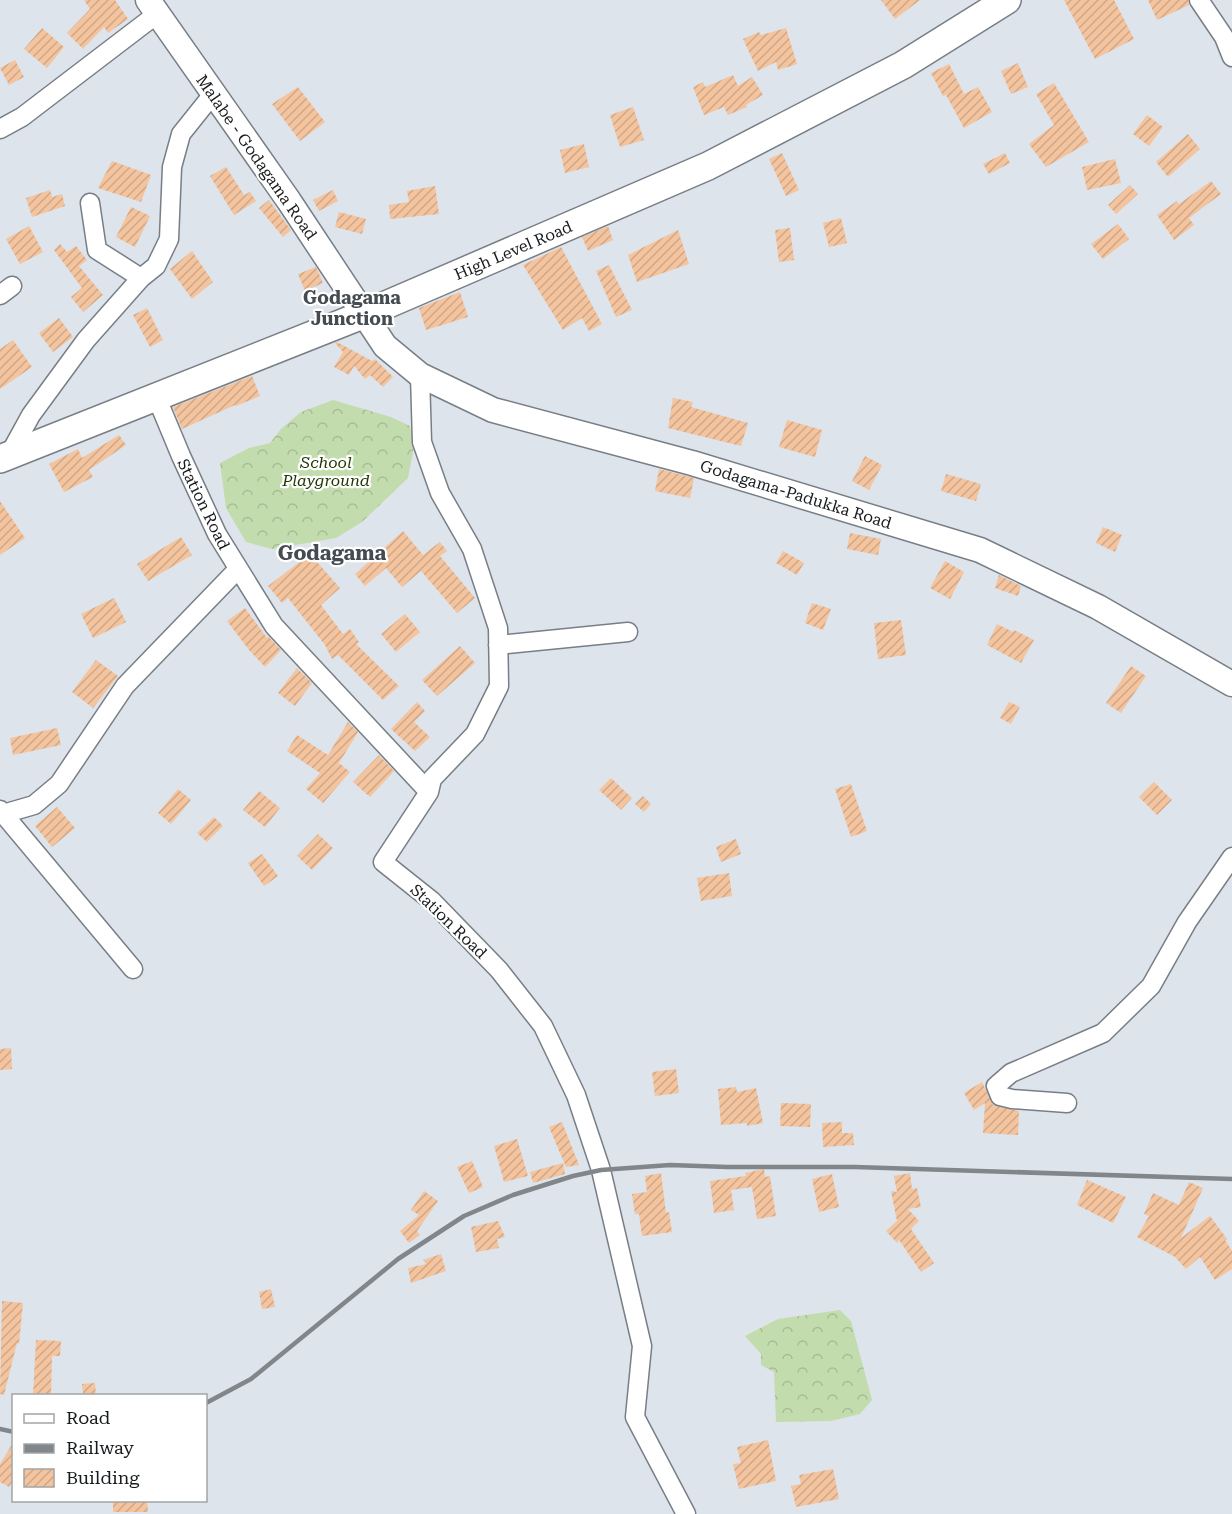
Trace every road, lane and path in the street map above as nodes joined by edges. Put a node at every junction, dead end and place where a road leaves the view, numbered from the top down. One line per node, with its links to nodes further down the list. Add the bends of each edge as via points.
1 (1007, 0): 9 (highway, High Level Road, via 903,65 708,166)
2 (1199, 0): 4 (street, via 1224,37)
3 (153, 7): 5 (main road, Malabe - Godagama Road); 6 (street, via 22,117)
4 (1232, 57)
5 (213, 94): 8 (street, via 181,134 172,167 169,239 156,266); 9 (main road, Malabe - Godagama Road)
6 (0, 129)
7 (90, 203): 8 (street, via 97,250)
8 (141, 278): 12 (street, via 86,340)
9 (365, 314): 10 (main road, Godagama-Padukka Road, via 385,346); 11 (highway, High Level Road)
10 (420, 375): 15 (street, via 422,442 440,493 472,549 498,628); 16 (main road, Godagama-Padukka Road, via 493,410 692,463 981,550 1098,607)
11 (156, 396): 12 (highway, High Level Road); 13 (street, Station Road, via 217,534)
12 (4, 457)
13 (238, 569): 17 (street, Station Road, via 274,626); 18 (street, via 124,686 59,784 34,805)
14 (628, 632): 15 (street)
15 (498, 645): 17 (street, via 499,686 475,734 432,779)
16 (1232, 684)
17 (429, 792): 22 (street, Station Road, via 383,862 432,901 499,970 543,1026 576,1095 601,1170 642,1346 635,1417)
18 (1, 812): 20 (street)
19 (1232, 857): 21 (street, via 1187,922 1151,986 1103,1033 1011,1073 996,1086 1000,1096 1012,1099)
20 (134, 969)
21 (1067, 1103)
22 (686, 1514)

